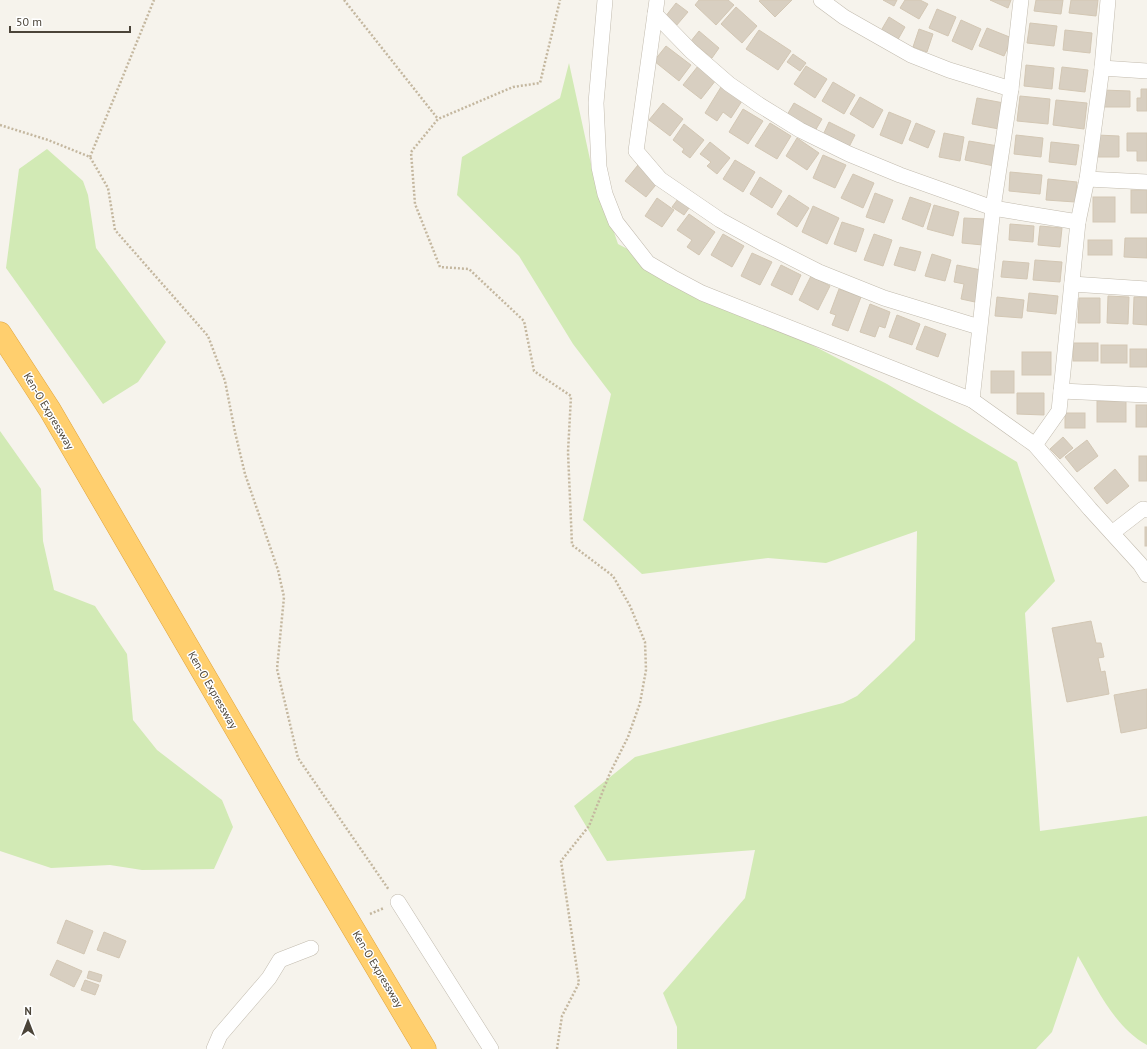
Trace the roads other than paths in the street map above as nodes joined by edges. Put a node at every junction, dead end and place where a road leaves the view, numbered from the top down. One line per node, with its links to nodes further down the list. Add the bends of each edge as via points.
1 (605, 0): 19 (street, via 596,103 599,167 605,194 616,222 648,262 702,292)
2 (821, 0): 8 (street, via 844,17 911,55)
3 (1021, 0): 8 (street)
4 (1108, 0): 6 (street)
5 (656, 7): 11 (street, via 691,51 729,84 800,130 848,154); 15 (street, via 636,151 660,179 720,220 819,272 884,298)
6 (1102, 68): 7 (street); 9 (street)
7 (1147, 71)
8 (1011, 89): 11 (street)
9 (1086, 179): 10 (street); 12 (street)
10 (1147, 182)
11 (993, 208): 12 (street); 15 (street)
12 (1078, 222): 13 (street)
13 (1072, 284): 14 (street); 17 (street)
14 (1147, 289)
15 (979, 327): 19 (street)
16 (0, 333): 27 (highway, Ken-O Expressway, via 50,410)
17 (1061, 390): 18 (street); 20 (street, via 1059,411)
18 (1147, 395)
19 (972, 400): 20 (street)
20 (1035, 445): 22 (street)
21 (1147, 510): 22 (street, via 1143,510)
22 (1112, 533): 23 (street)
23 (1147, 575)
24 (398, 902): 28 (street)
25 (312, 948): 26 (street, via 280,960 269,978 220,1035)
26 (214, 1049)
27 (425, 1049)
28 (491, 1049)

